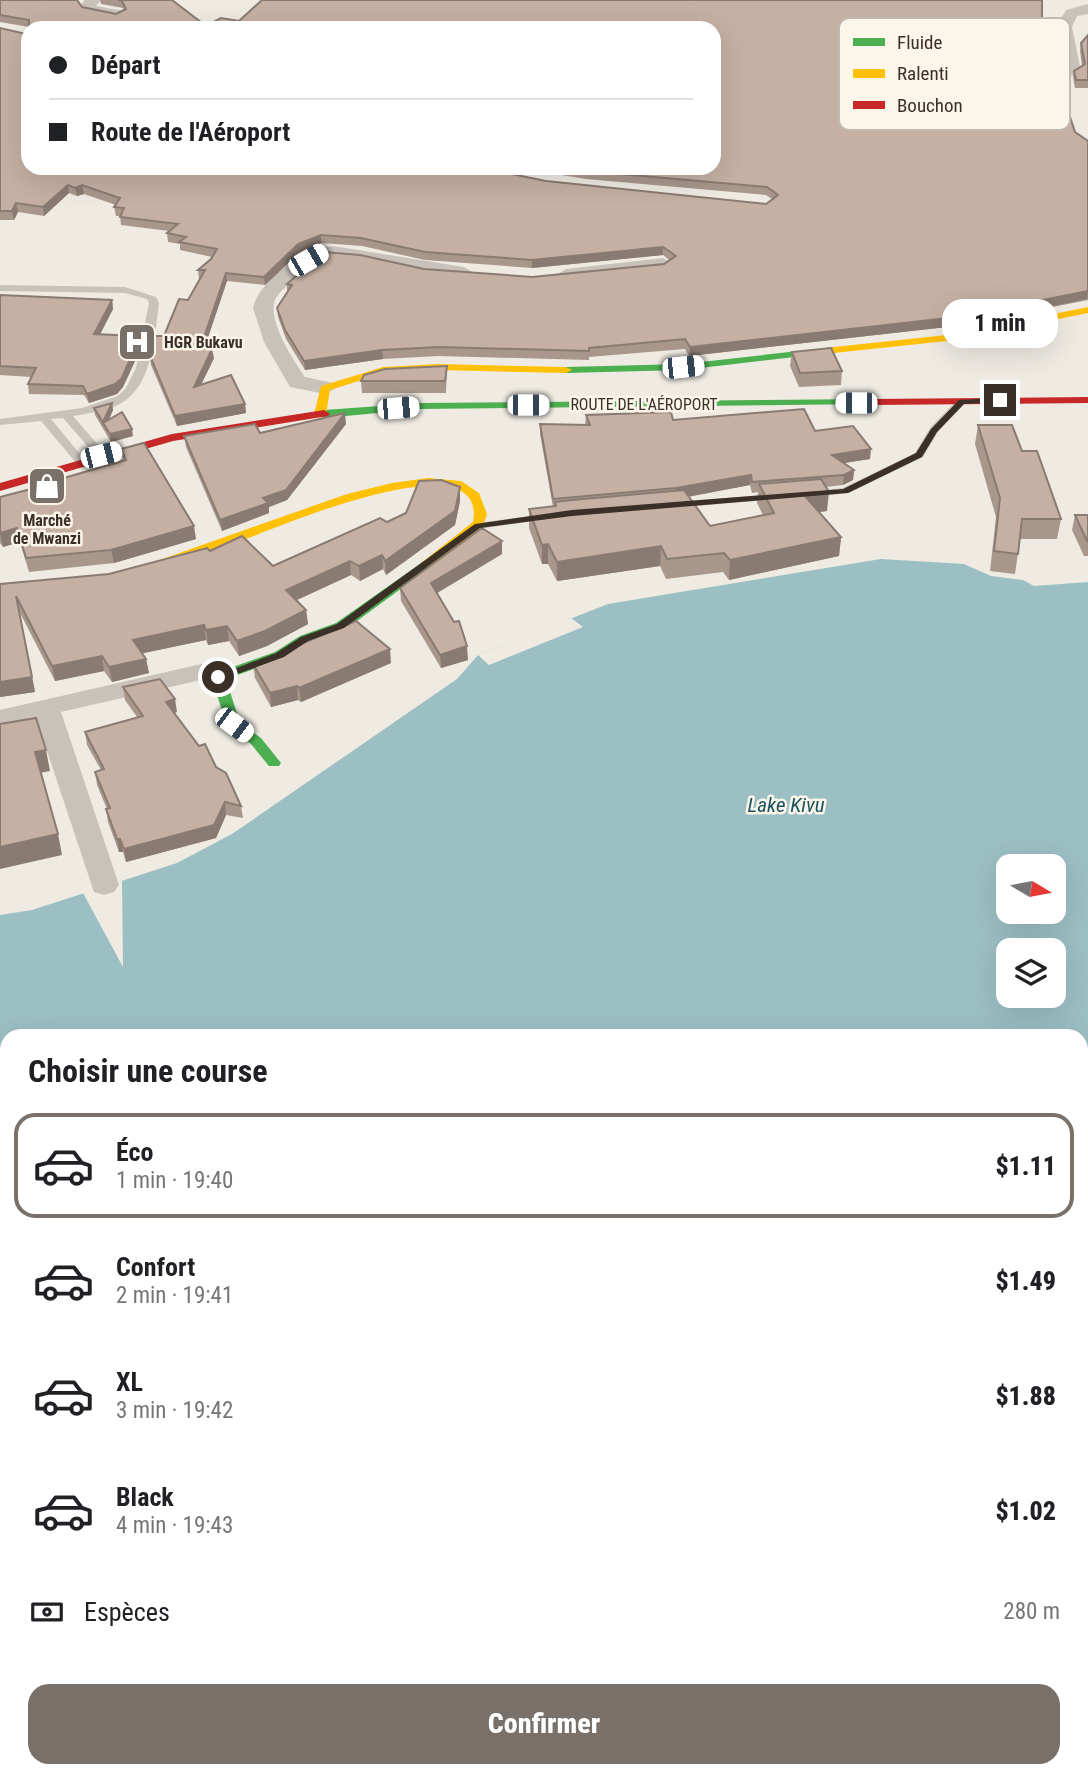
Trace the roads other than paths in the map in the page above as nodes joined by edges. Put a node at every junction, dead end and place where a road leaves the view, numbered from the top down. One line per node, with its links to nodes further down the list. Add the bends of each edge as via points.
1 (93, 0): 3 (street, via 89,9)
2 (1088, 9): 4 (street)
3 (118, 14)
4 (1069, 18)
5 (1070, 56): 6 (street)
6 (1073, 71)
7 (663, 264): 9 (street)
8 (481, 273): 12 (street, via 425,269 333,252 321,252 308,260 265,298 263,312 281,356 298,382)
9 (542, 276)
10 (0, 288): 15 (lane, via 125,290 152,297 145,354 131,388 121,400)
11 (1088, 310): 12 (main road, via 956,337 683,367 383,370)
12 (325, 388): 16 (main road)
13 (1088, 400): 14 (main road, ROUTE DE L'AÉROPORT)
14 (962, 401): 16 (main road, ROUTE DE L'AÉROPORT, via 421,406); 22 (lane, via 934,430 919,455 845,491)
15 (64, 412): 17 (lane); 19 (lane)
16 (320, 414): 19 (main road, ROUTE DE L'AÉROPORT, via 196,433)
17 (43, 417): 18 (lane); 20 (lane)
18 (0, 422)
19 (101, 455): 20 (main road, ROUTE DE L'AÉROPORT)
20 (81, 462): 21 (main road, ROUTE DE L'AÉROPORT)
21 (0, 488)
22 (804, 494)
23 (790, 496): 24 (lane)
24 (667, 505)
25 (558, 515): 26 (lane)
26 (478, 526): 27 (main road, via 480,504 471,490 453,481 373,489 217,546); 28 (main road, via 341,626)
27 (140, 568)
28 (218, 677): 29 (street, via 210,670); 31 (main road, via 234,725 256,741)
29 (46, 708): 30 (street); 32 (street)
30 (0, 718)
31 (274, 763)
32 (104, 885)

